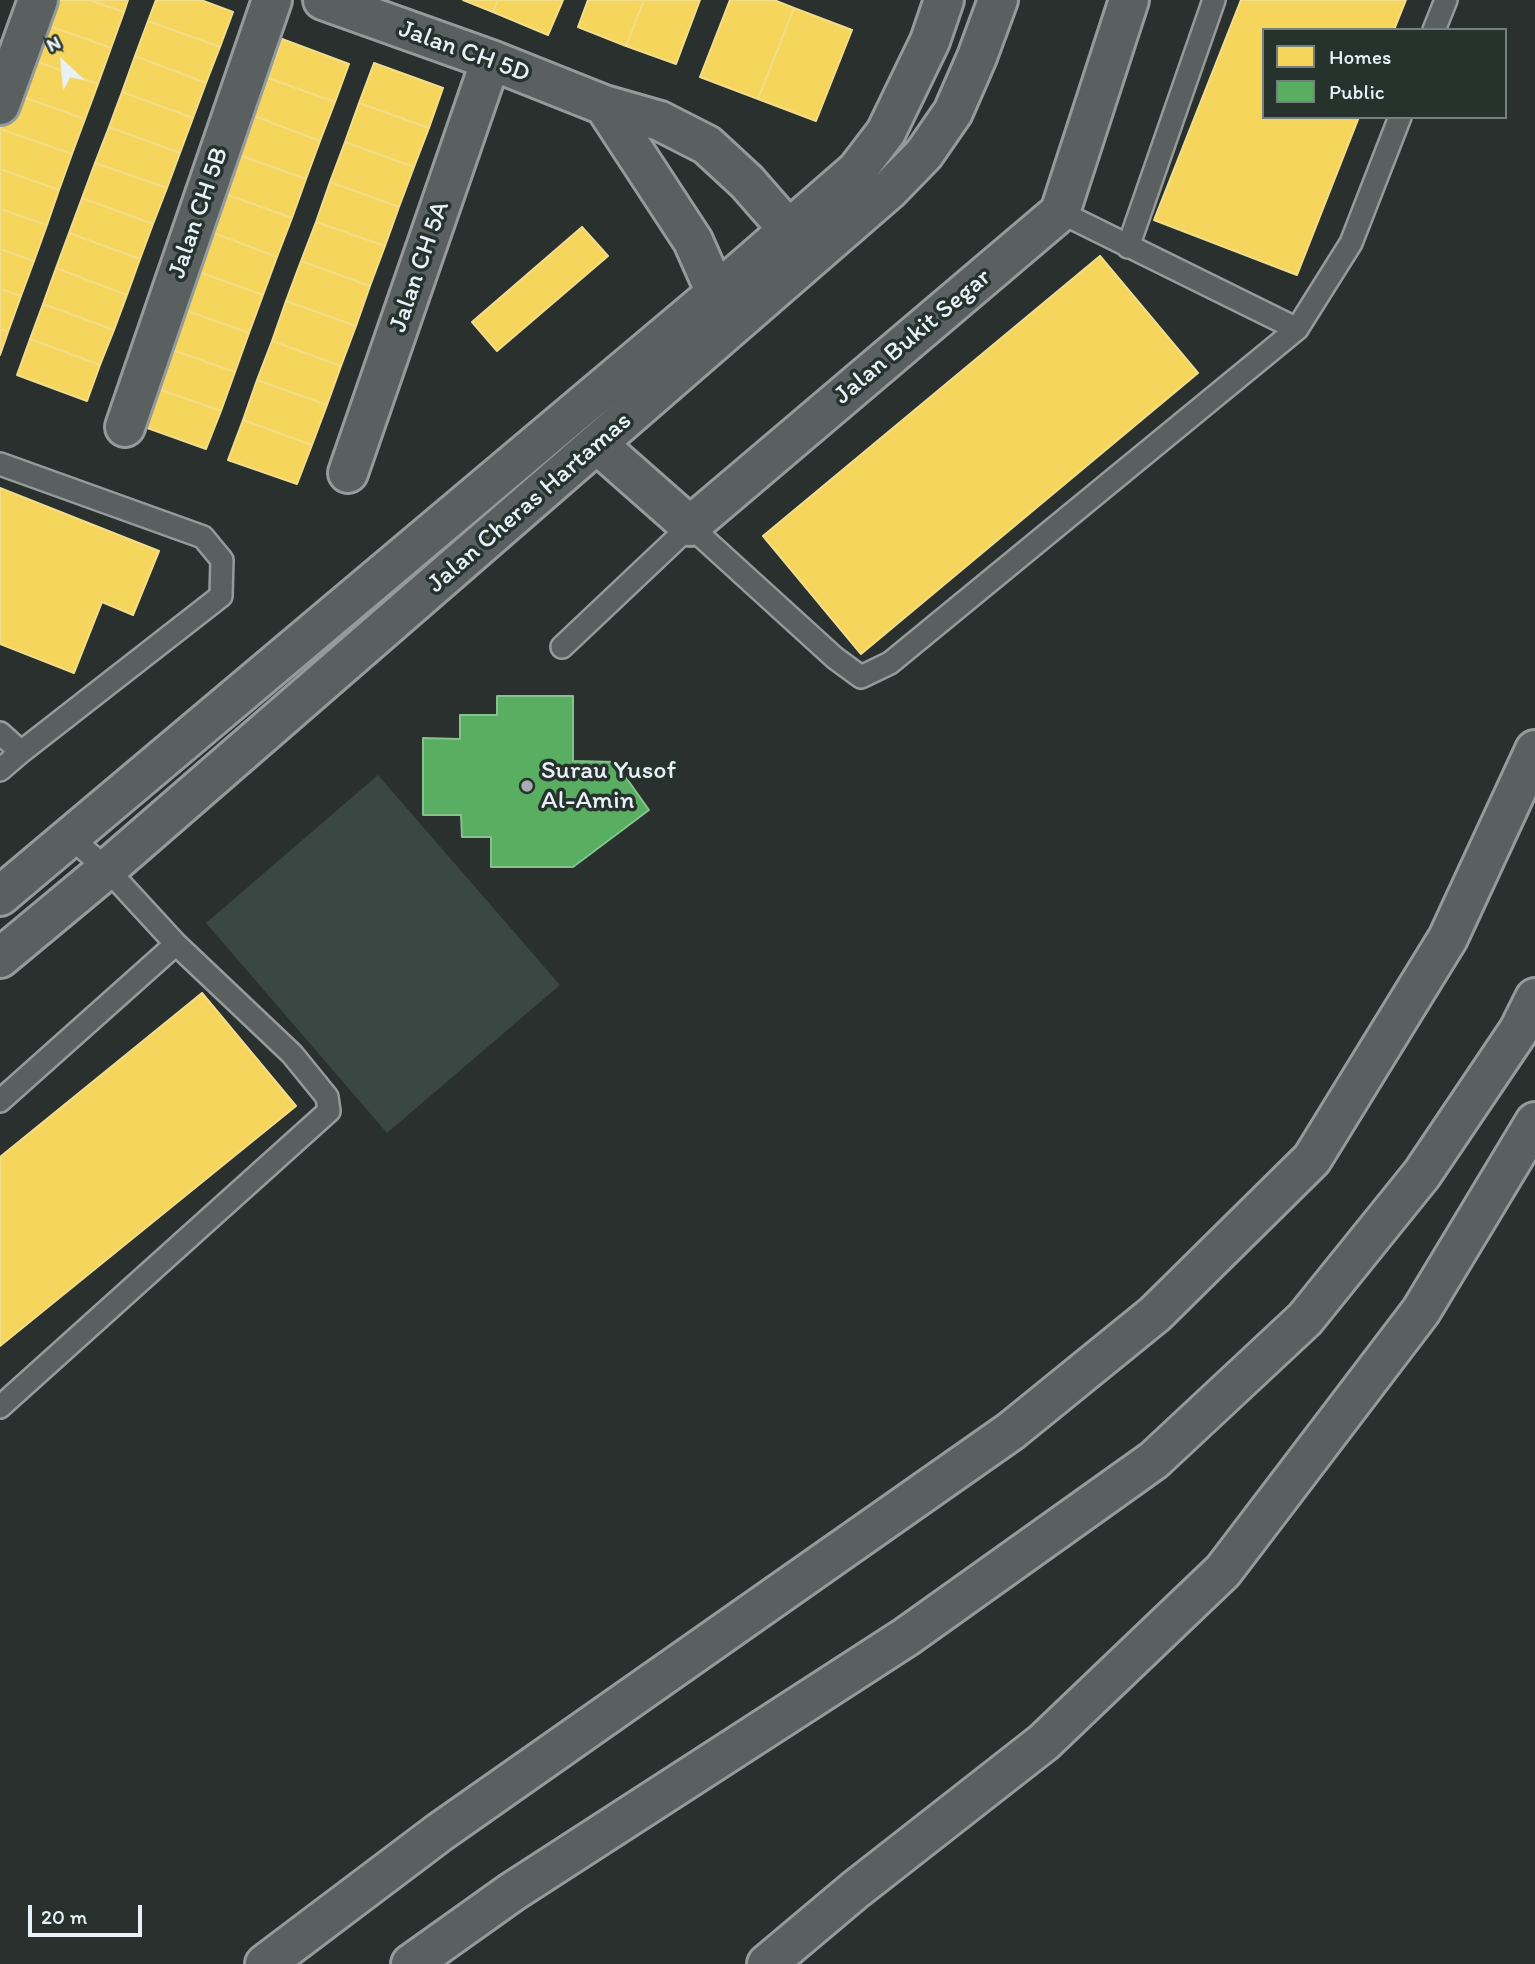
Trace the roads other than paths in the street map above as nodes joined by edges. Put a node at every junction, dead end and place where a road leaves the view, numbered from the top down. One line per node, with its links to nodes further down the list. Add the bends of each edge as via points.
1 (38, 0): 11 (main road)
2 (272, 0): 19 (main road, Jalan CH 5B)
3 (323, 0): 10 (main road, Jalan CH 5D)
4 (944, 0): 15 (main road, Jalan Cheras Hartamas, via 930,41 886,132 857,170)
5 (998, 0): 20 (main road, Jalan Cheras Hartamas, via 953,112 924,155)
6 (1129, 0): 14 (main road)
7 (1214, 0): 16 (lane)
8 (1446, 0): 9 (lane)
9 (1435, 28)
10 (491, 60): 12 (main road, Jalan CH 5D); 22 (main road, Jalan CH 5A)
11 (0, 104)
12 (604, 105): 15 (main road, Jalan CH 5D, via 660,121 707,145); 17 (main road, via 693,241)
13 (1399, 119): 18 (lane, via 1351,243)
14 (1060, 212): 16 (lane); 23 (main road, Jalan Bukit Segar)
15 (789, 229): 17 (main road, Jalan Cheras Hartamas)
16 (1128, 247): 18 (lane)
17 (716, 293): 29 (main road, Jalan Cheras Hartamas)
18 (1297, 330): 23 (lane, via 890,663 861,677)
19 (125, 427)
20 (597, 444): 23 (main road); 30 (main road, Jalan Cheras Hartamas)
21 (0, 464): 27 (lane, via 203,537 222,559 221,596)
22 (348, 473)
23 (690, 526): 24 (lane)
24 (562, 647)
25 (0, 733): 27 (lane)
26 (1535, 750): 38 (main road, via 1448,938 1312,1158 1155,1314 1011,1431 440,1832)
27 (21, 752): 28 (lane)
28 (0, 770)
29 (70, 837): 30 (lane); 31 (main road, Jalan Cheras Hartamas)
30 (107, 869): 32 (lane); 33 (main road, Jalan Cheras Hartamas)
31 (0, 896)
32 (176, 944): 35 (lane); 37 (lane, via 292,1054 327,1097 329,1111)
33 (0, 958)
34 (1535, 998): 39 (main road, via 1519,1030 1422,1174 1305,1319 1154,1460 906,1637 512,1892)
35 (0, 1101)
36 (1535, 1122): 40 (main road, via 1421,1311 1223,1571 1044,1742)
37 (0, 1407)
38 (265, 1964)
39 (411, 1964)
40 (767, 1964)

